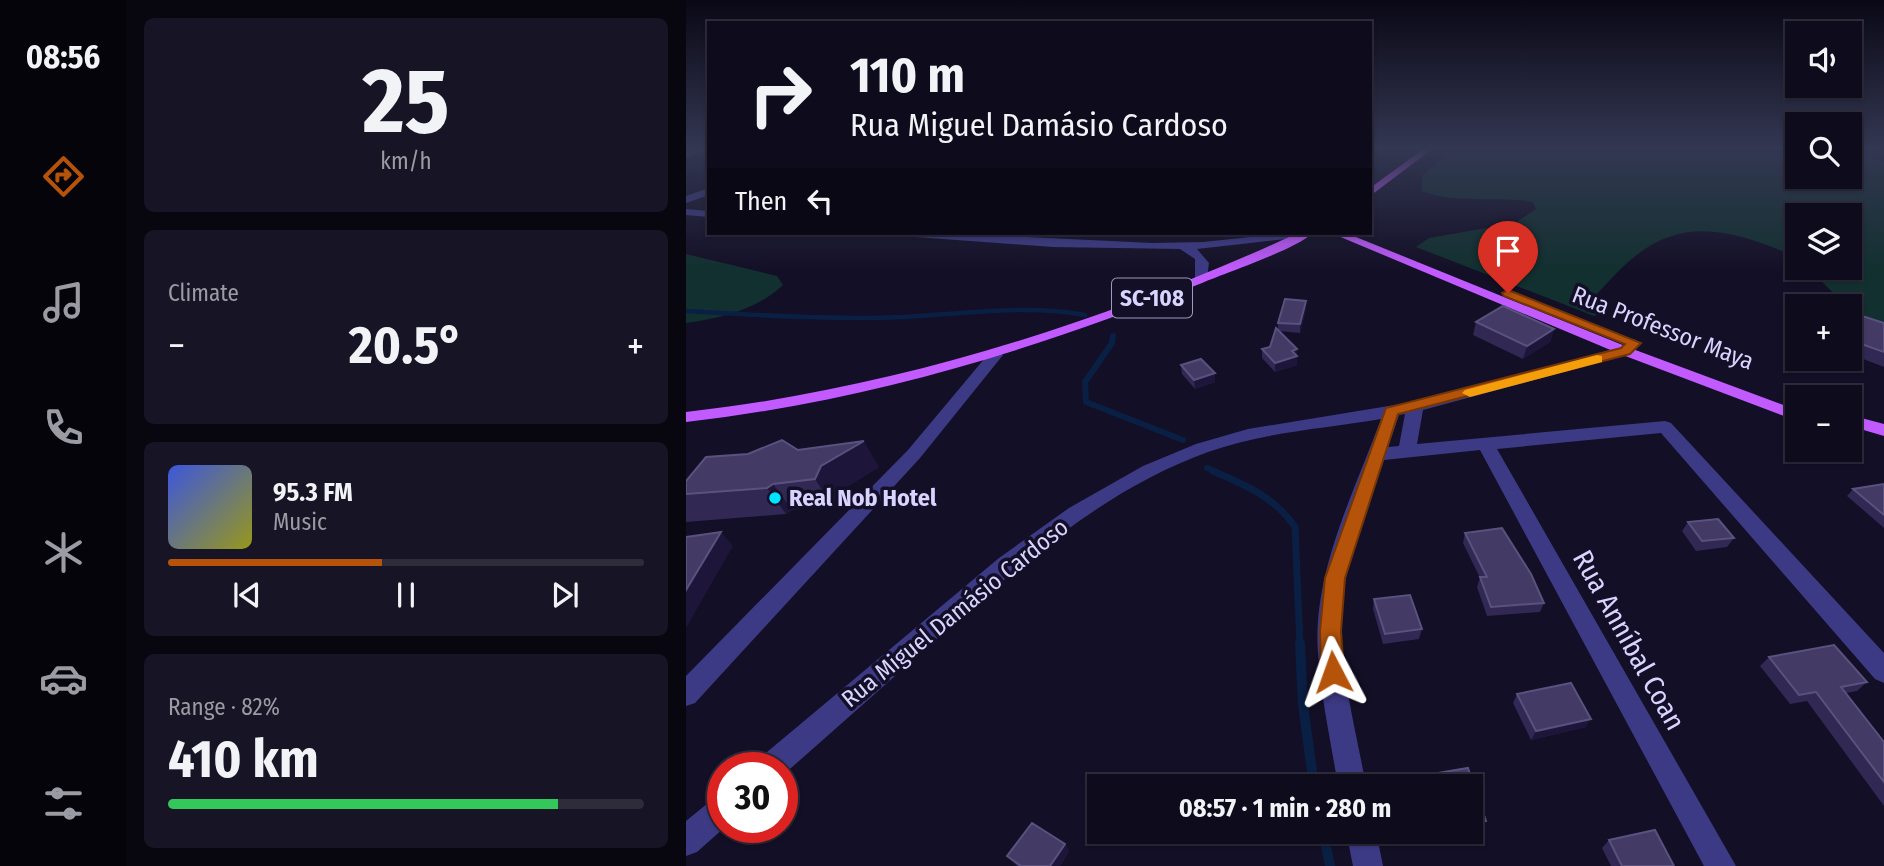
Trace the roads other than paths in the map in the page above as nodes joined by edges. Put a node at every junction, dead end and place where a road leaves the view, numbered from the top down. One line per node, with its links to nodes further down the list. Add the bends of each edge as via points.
1 (707, 192): 2 (street)
2 (686, 200)
3 (686, 212): 4 (street)
4 (707, 214)
5 (932, 235): 10 (street)
6 (1299, 235): 10 (street)
7 (1303, 235): 11 (main road, SC-108)
8 (1343, 235): 12 (main road, Rua Professor Maya)
9 (1362, 235): 12 (main road, Rua Professor Maya)
10 (1182, 247): 11 (street, via 1203,258)
11 (1201, 278): 13 (main road, SC-108)
12 (1630, 347): 14 (main road, Rua Professor Maya); 15 (street, Rua Miguel Damásio Cardoso); 17 (main road, Rua Professor Maya)
13 (995, 355): 18 (main road, SC-108, via 865,390); 27 (street, via 914,454)
14 (1785, 400)
15 (1415, 407): 16 (street, Rua Miguel Damásio Cardoso); 24 (street)
16 (1392, 411): 25 (street); 28 (street, Rua Miguel Damásio Cardoso, via 1241,435 1137,477 1047,533 1007,564)
17 (1785, 411)
18 (686, 417)
19 (1862, 424): 20 (main road)
20 (1884, 430)
21 (1862, 436): 22 (main road)
22 (1884, 442)
23 (1485, 444): 24 (street); 26 (street, via 1665,427); 34 (street, Rua Anníbal Coan)
24 (1407, 451): 25 (street)
25 (1378, 454): 29 (street, via 1335,578 1331,609 1330,653)
26 (1884, 671)
27 (686, 694)
28 (789, 752)
29 (1350, 774)
30 (707, 823): 31 (street)
31 (686, 841)
32 (1364, 844): 33 (street)
33 (1368, 866)
34 (1721, 866)

